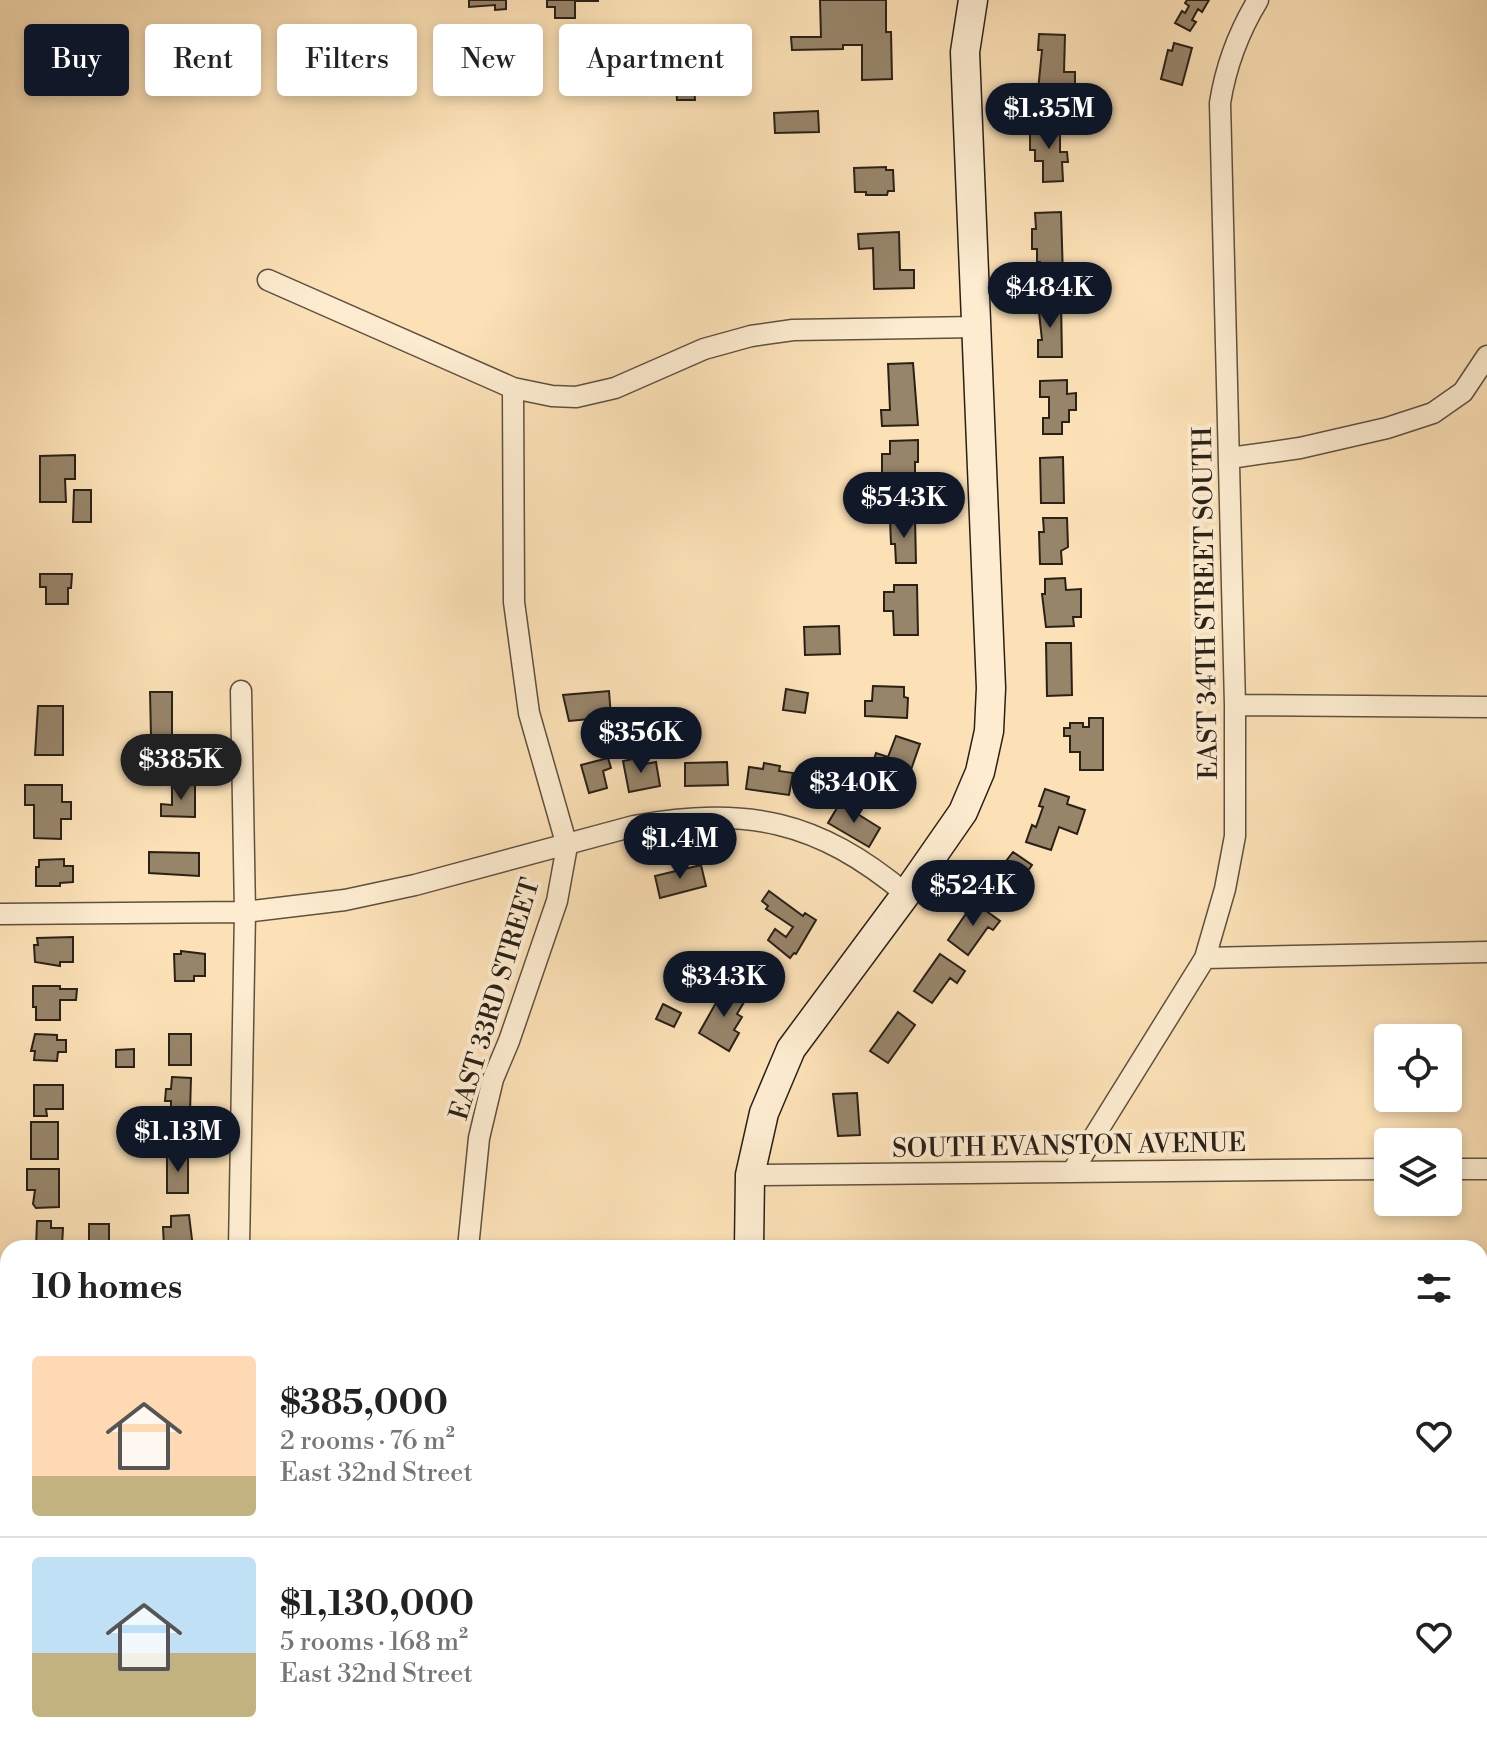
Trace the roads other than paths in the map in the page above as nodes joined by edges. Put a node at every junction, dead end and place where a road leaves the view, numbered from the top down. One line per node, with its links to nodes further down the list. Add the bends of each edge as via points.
1 (973, 0): 4 (street, via 965,52)
2 (1258, 0): 7 (street, EAST 34TH STREET SOUTH, via 1233,46 1220,103)
3 (268, 280): 6 (street)
4 (976, 327): 6 (street, via 779,332 704,349 615,388 576,397); 12 (street, via 989,731 963,812)
5 (1487, 356): 7 (street, via 1463,392 1433,413 1300,448)
6 (513, 388): 11 (street, EAST 33RD STREET, via 517,637 529,713)
7 (1230, 458): 9 (street, EAST 34TH STREET SOUTH)
8 (241, 691): 13 (street)
9 (1235, 705): 10 (street); 16 (street, EAST 34TH STREET SOUTH, via 1235,836)
10 (1487, 707)
11 (567, 846): 12 (street, via 665,820 769,820 843,849); 13 (street, via 345,900); 23 (street, EAST 33RD STREET, via 557,901 493,1079 479,1138)
12 (906, 894): 21 (street, via 791,1049 764,1113)
13 (245, 912): 14 (street); 22 (street)
14 (0, 914)
15 (1487, 952): 16 (street)
16 (1205, 958): 20 (street, EAST 34TH STREET SOUTH)
17 (1374, 1169): 20 (street, SOUTH EVANSTON AVENUE)
18 (1462, 1169): 19 (street)
19 (1487, 1169)
20 (1072, 1172): 21 (street, SOUTH EVANSTON AVENUE)
21 (750, 1175): 24 (street)
22 (239, 1240)
23 (469, 1240)
24 (749, 1240)

